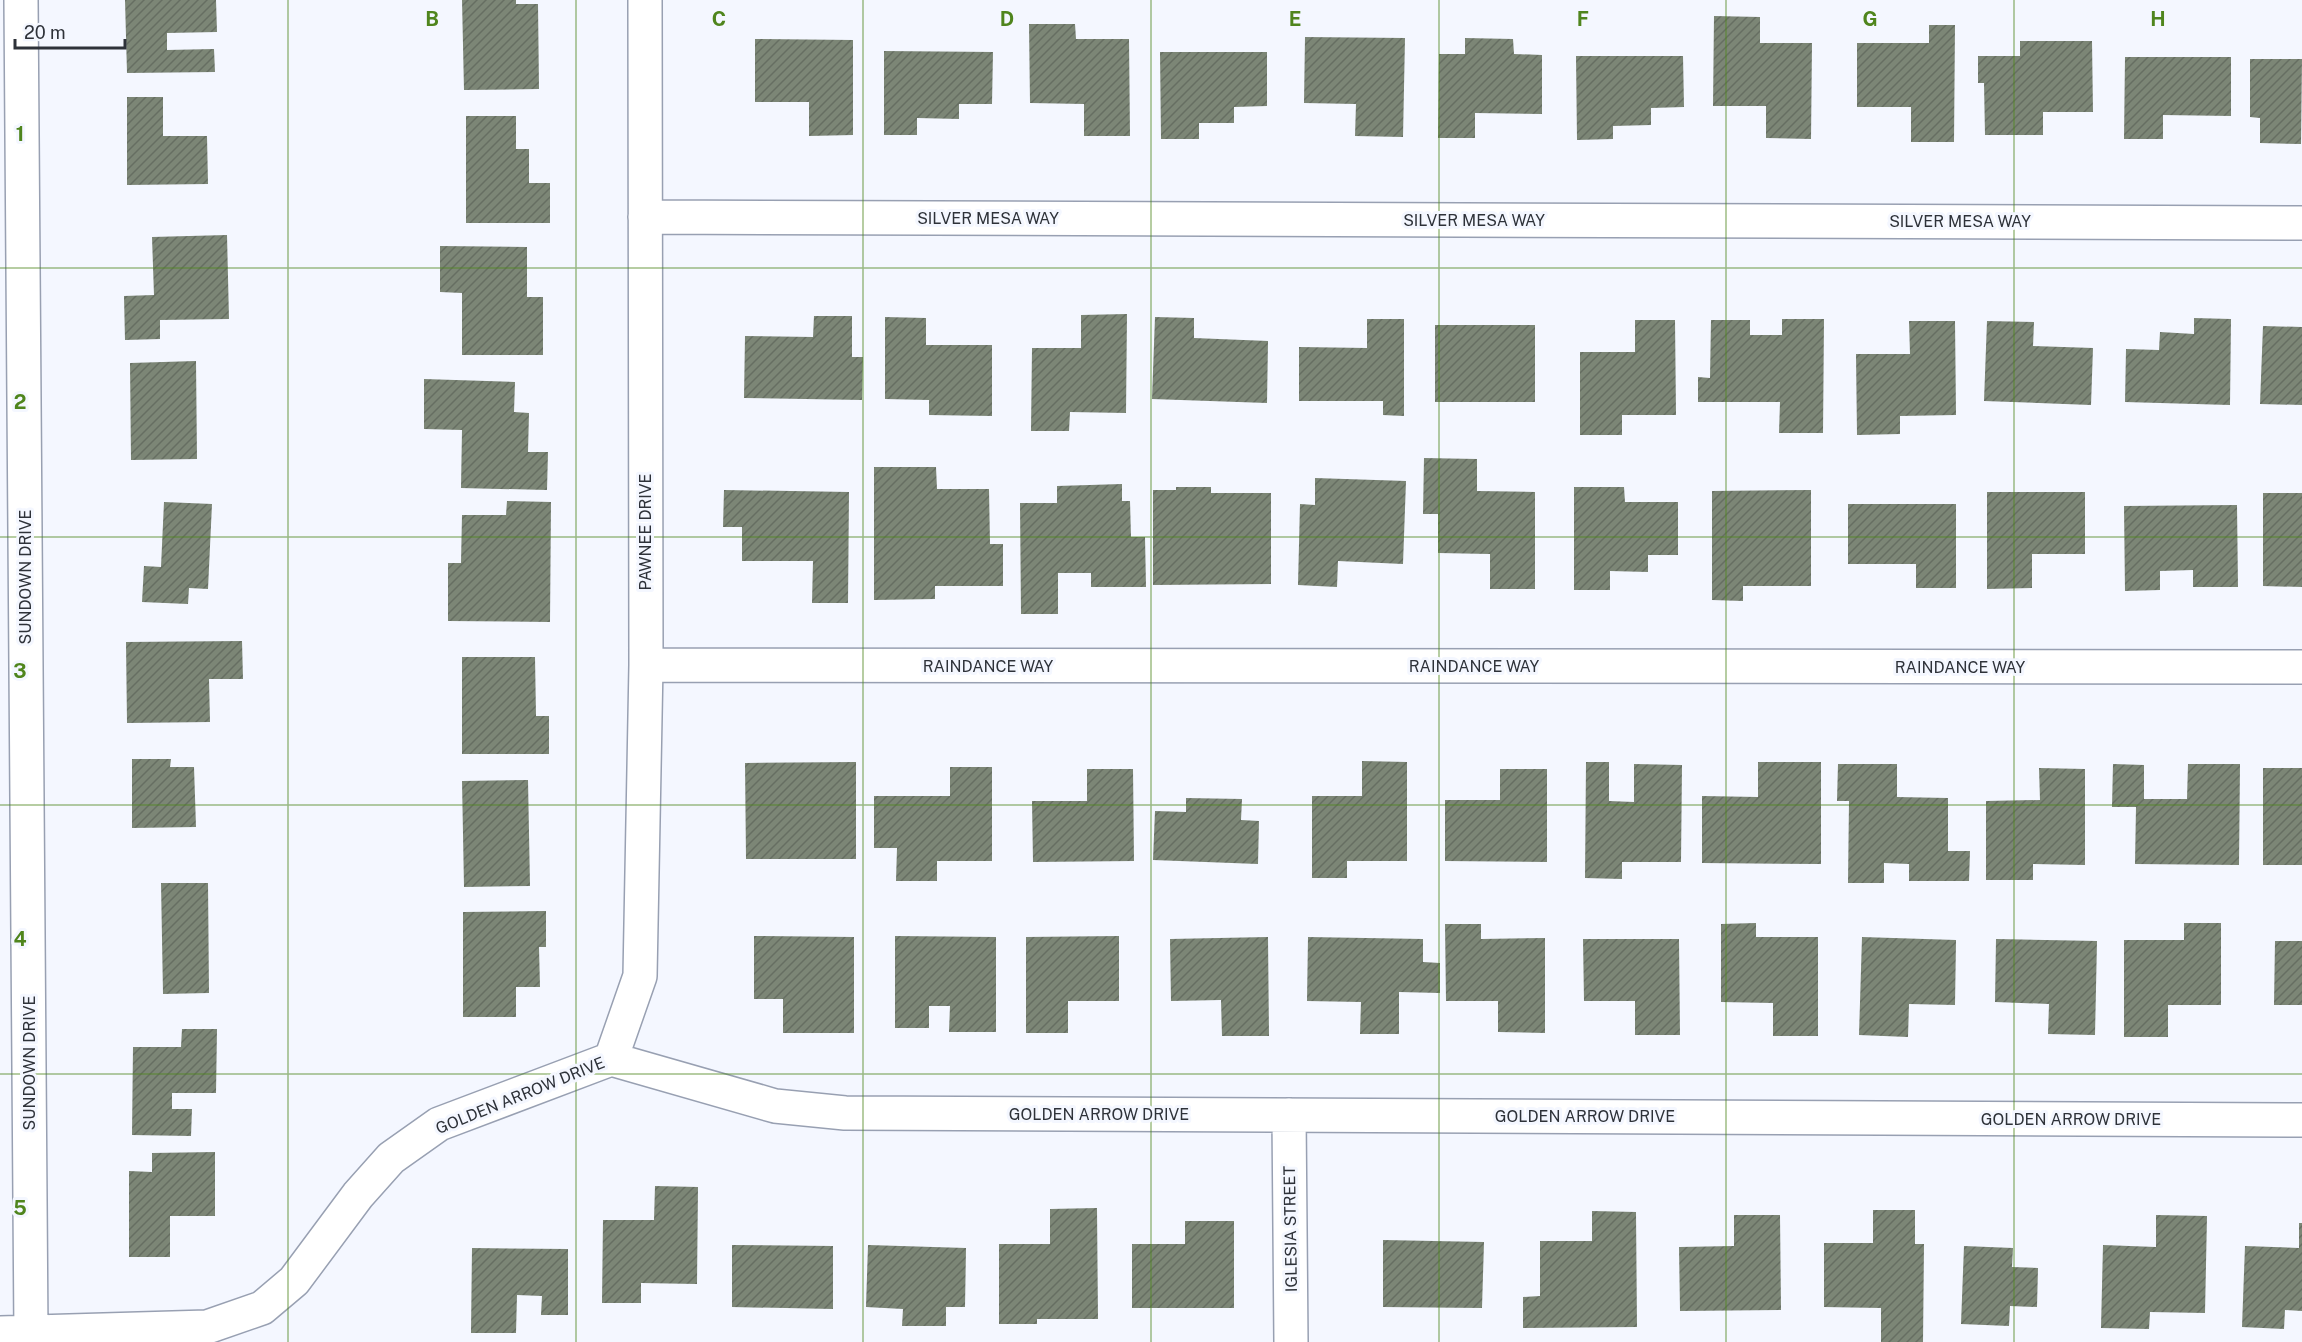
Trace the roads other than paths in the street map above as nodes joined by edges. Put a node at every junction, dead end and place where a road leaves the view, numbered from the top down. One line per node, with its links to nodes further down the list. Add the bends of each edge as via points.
1 (21, 0): 10 (street, SUNDOWN DRIVE)
2 (645, 0): 3 (street, PAWNEE DRIVE)
3 (645, 217): 4 (street, SILVER MESA WAY); 5 (street, PAWNEE DRIVE)
4 (2302, 223)
5 (646, 665): 6 (street, RAINDANCE WAY); 7 (street, PAWNEE DRIVE, via 640,976)
6 (2302, 667)
7 (611, 1059): 8 (street, GOLDEN ARROW DRIVE, via 775,1106 845,1113); 10 (street, GOLDEN ARROW DRIVE, via 439,1124 391,1158 358,1195 294,1281 262,1308 207,1327)
8 (1289, 1115): 9 (street, GOLDEN ARROW DRIVE); 11 (street, IGLESIA STREET)
9 (2302, 1120)
10 (16, 1334)
11 (1291, 1342)

